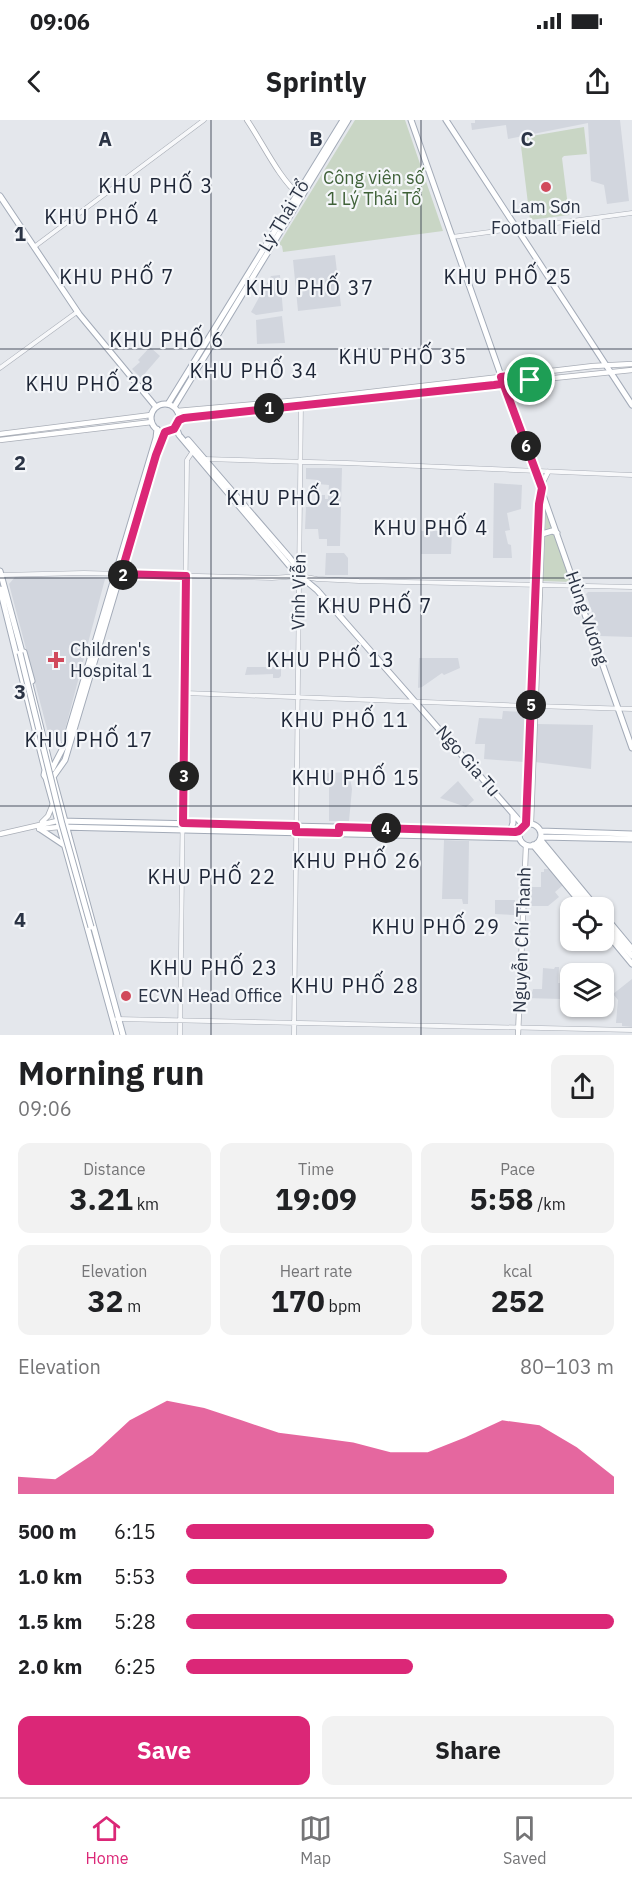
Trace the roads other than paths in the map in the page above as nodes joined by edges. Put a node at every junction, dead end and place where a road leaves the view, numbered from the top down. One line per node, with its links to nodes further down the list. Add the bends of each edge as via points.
1 (204, 120): 12 (street)
2 (247, 120): 7 (main road)
3 (343, 120): 7 (main road, Lý Thái Tổ)
4 (348, 120): 7 (main road, Lý Thái Tổ)
5 (411, 120): 11 (main road)
6 (446, 120): 10 (main road)
7 (300, 194): 25 (main road, Lý Thái Tổ)
8 (0, 196): 12 (main road)
9 (632, 213): 10 (street)
10 (515, 228): 11 (street); 15 (main road)
11 (452, 237): 20 (main road)
12 (33, 247): 13 (main road)
13 (77, 312): 16 (street); 24 (main road)
14 (632, 364): 15 (main road)
15 (606, 365): 18 (main road); 19 (main road)
16 (0, 368)
17 (632, 370): 18 (main road)
18 (611, 372): 21 (main road); 23 (main road)
19 (529, 373): 20 (main road); 21 (main road)
20 (502, 380): 21 (main road); 22 (main road); 37 (main road, Hùng Vương)
21 (530, 380)
22 (301, 403): 25 (main road); 27 (main road); 36 (street, Vĩnh Viễn)
23 (632, 405)
24 (156, 408): 25 (main road, via 162,404); 26 (main road)
25 (173, 408): 27 (main road)
26 (151, 415): 28 (main road); 32 (main road)
27 (179, 420): 30 (main road)
28 (152, 422): 29 (main road); 33 (main road)
29 (157, 429): 31 (main road); 48 (main road)
30 (177, 429): 31 (main road); 34 (main road); 35 (main road, Ngo Gia Tu)
31 (165, 432): 48 (main road)
32 (0, 434)
33 (0, 440)
34 (193, 451): 46 (main road); 49 (street, via 187,460)
35 (205, 459): 36 (street); 45 (main road, Ngo Gia Tu)
36 (301, 462): 37 (street); 44 (street, Vĩnh Viễn)
37 (536, 471): 38 (street); 40 (main road, Hùng Vương)
38 (548, 472): 39 (street); 40 (main road)
39 (632, 475)
40 (542, 488): 41 (main road); 42 (main road, Hùng Vương)
41 (540, 522): 43 (main road); 50 (main road)
42 (557, 533): 43 (main road); 51 (main road, Hùng Vương)
43 (542, 534): 50 (main road)
44 (300, 550): 45 (street, via 296,555); 46 (street, Vĩnh Viễn)
45 (288, 555): 46 (main road, Ngo Gia Tu)
46 (299, 574): 49 (street, via 292,578); 50 (street, via 357,581); 57 (street, Vĩnh Viễn); 58 (main road, Ngo Gia Tu)
47 (1, 575): 48 (street); 53 (main road)
48 (118, 575): 49 (street); 55 (main road)
49 (186, 576): 56 (street)
50 (538, 585): 51 (street); 59 (main road)
51 (576, 586): 52 (street); 60 (main road, Hùng Vương)
52 (632, 587)
53 (3, 591): 54 (main road); 54 (main road)
54 (15, 631): 63 (main road); 65 (main road); 92 (main road, bridge)
55 (84, 687): 64 (main road); 65 (main road, via 65,760)
56 (185, 693): 57 (street); 69 (street)
57 (298, 697): 58 (street); 74 (street, Vĩnh Viễn)
58 (413, 700): 59 (street); 67 (main road, Ngo Gia Tu)
59 (533, 706): 60 (street); 71 (main road)
60 (618, 709): 61 (street); 62 (main road, Hùng Vương)
61 (632, 709)
62 (632, 748)
63 (49, 753): 64 (main road); 65 (main road)
64 (59, 758): 65 (main road)
65 (50, 772): 66 (main road); 68 (main road)
66 (53, 804): 70 (main road); 72 (main road)
67 (513, 812): 71 (main road, Ngo Gia Tu); 77 (main road)
68 (65, 820): 69 (main road); 70 (main road); 73 (main road)
69 (183, 823): 74 (main road); 75 (street)
70 (58, 824): 72 (main road); 73 (main road); 82 (main road)
71 (527, 824): 79 (main road); 81 (main road, Ngo Gia Tu, via 537,826)
72 (38, 827): 78 (main road); 82 (main road)
73 (66, 827): 75 (main road); 92 (main road, via 85,887)
74 (296, 829): 75 (main road); 76 (main road); 97 (street, Vĩnh Viễn)
75 (183, 830): 96 (street)
76 (339, 830): 77 (main road); 79 (main road)
77 (510, 832): 79 (main road)
78 (0, 834)
79 (519, 835): 83 (main road)
80 (631, 837): 81 (main road)
81 (538, 839): 83 (main road); 84 (main road); 85 (main road)
82 (64, 845): 86 (main road)
83 (526, 845): 98 (main road, Nguyễn Chí Thanh)
84 (583, 897)
85 (583, 897)
86 (83, 917): 89 (main road); 92 (main road)
87 (614, 929): 93 (main road)
88 (614, 937): 91 (main road)
89 (87, 939)
90 (614, 939): 91 (main road)
91 (619, 944): 93 (main road); 94 (main road)
92 (96, 947): 95 (main road)
93 (631, 953)
94 (632, 963)
95 (116, 1020): 96 (street); 100 (main road); 101 (main road)
96 (181, 1020): 97 (street); 102 (street)
97 (294, 1022): 98 (street); 103 (street, Vĩnh Viễn)
98 (519, 1027): 99 (street); 104 (main road, Nguyễn Chí Thanh)
99 (632, 1029)
100 (117, 1035)
101 (123, 1035)
102 (180, 1035)
103 (294, 1035)
104 (518, 1035)

